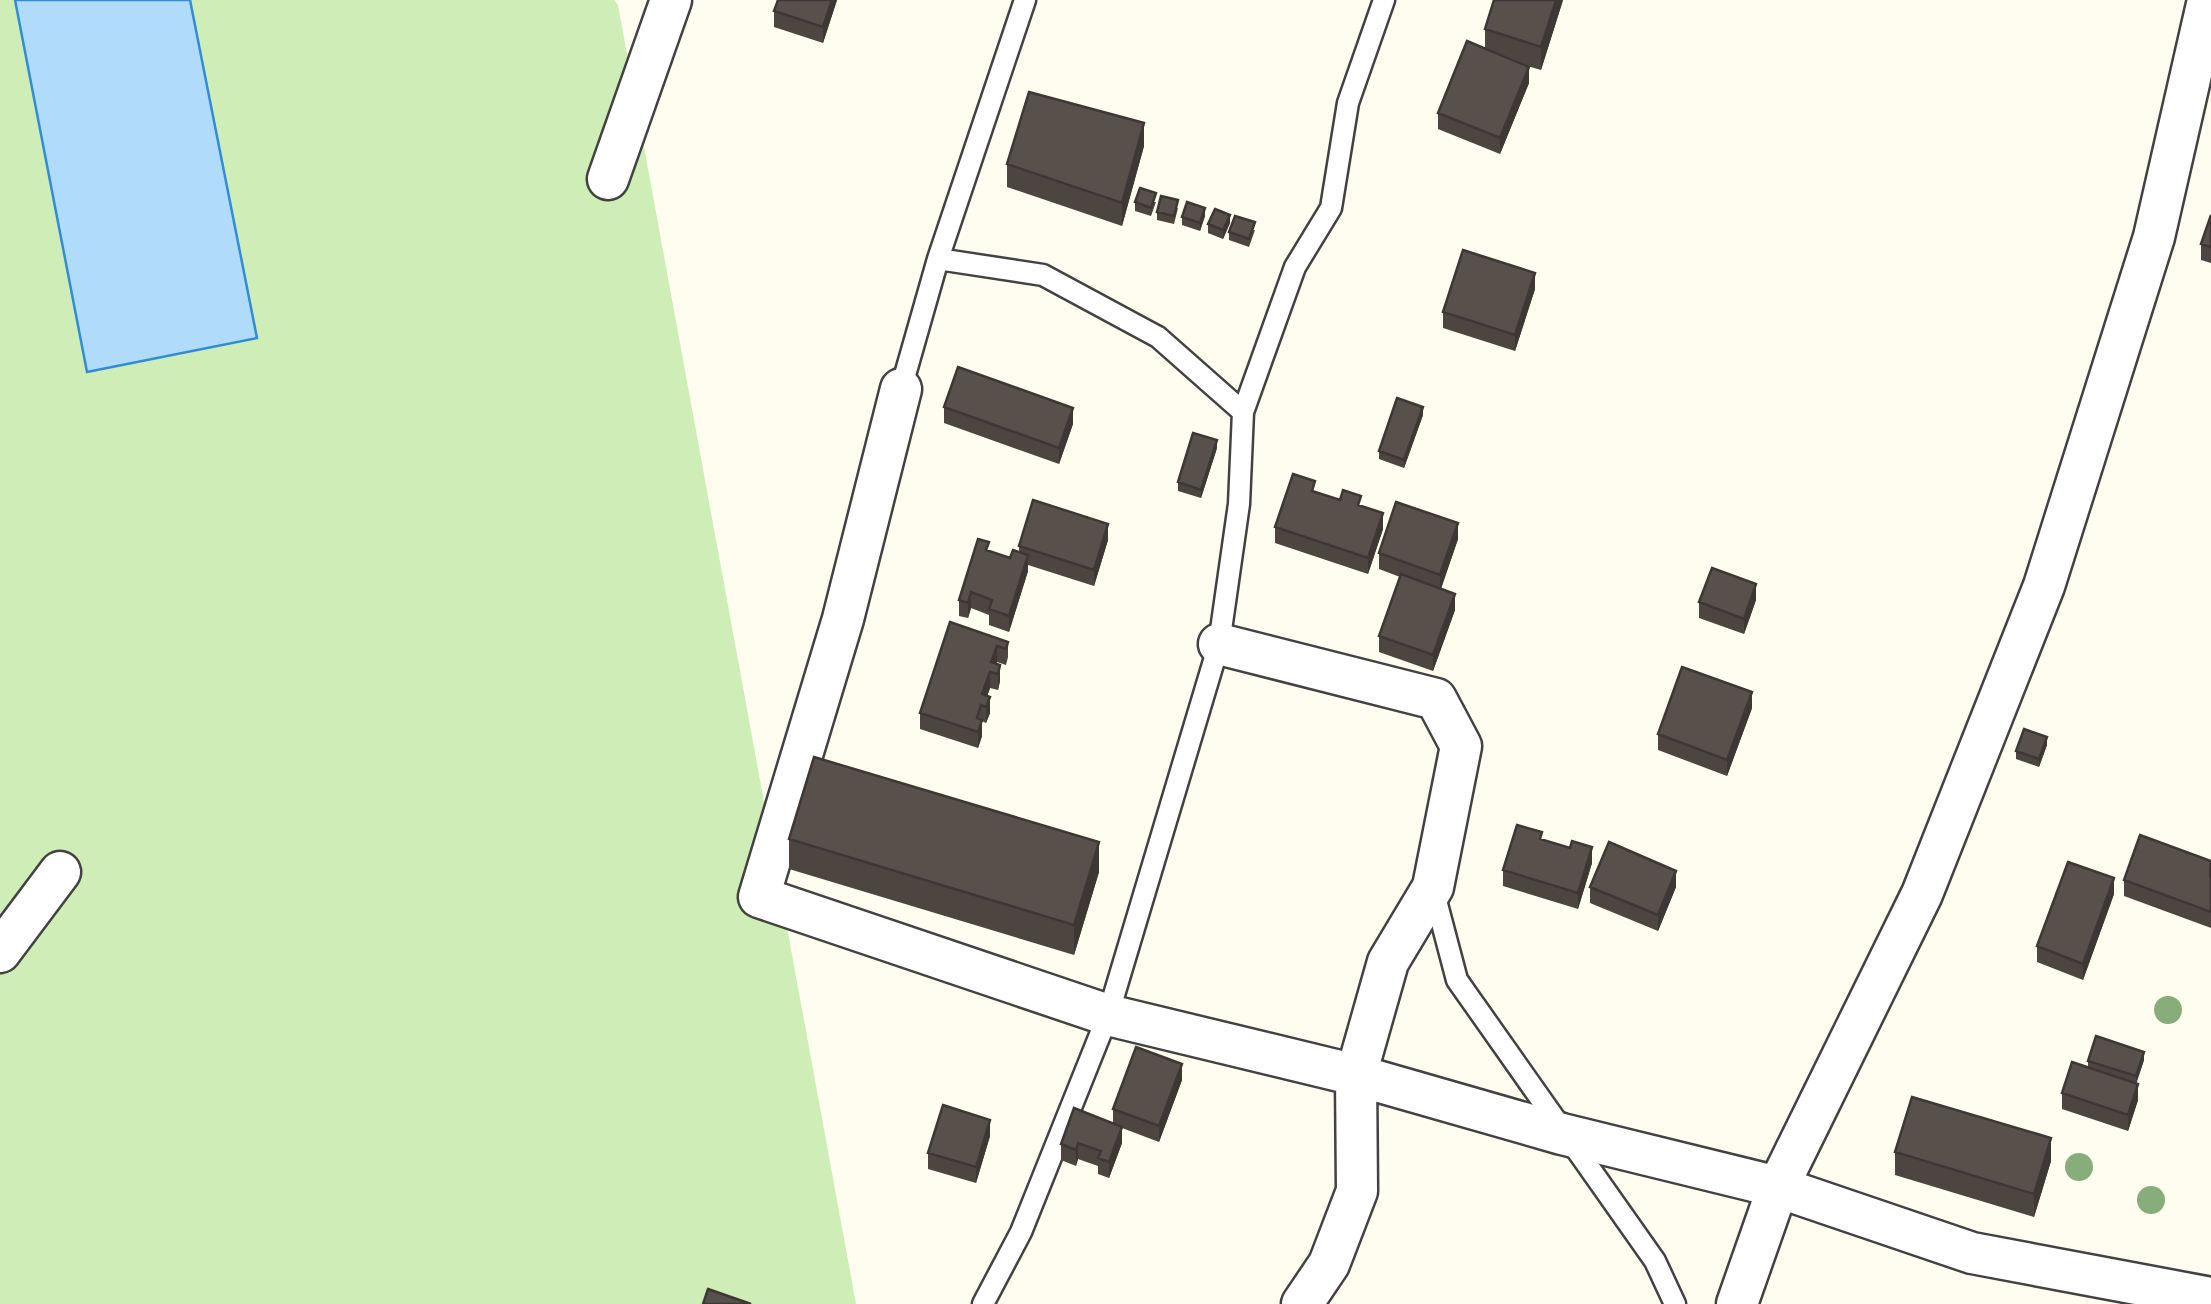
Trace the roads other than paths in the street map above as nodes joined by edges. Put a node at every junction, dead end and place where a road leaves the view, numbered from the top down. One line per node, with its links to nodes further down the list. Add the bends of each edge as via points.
1 (671, 0): 5 (street)
2 (1025, 0): 6 (lane)
3 (1384, 0): 8 (lane, via 1348,102 1331,208 1296,267)
4 (2208, 0): 16 (street, via 2154,237 2044,586 1922,894)
5 (608, 179)
6 (938, 258): 7 (lane); 8 (lane, via 1042,275 1158,337)
7 (901, 389): 13 (street, via 844,619 760,897)
8 (1242, 412): 9 (lane, via 1239,504)
9 (1219, 644): 11 (street, via 1436,699 1461,746); 13 (lane)
10 (60, 872): 12 (street)
11 (1433, 888): 14 (street, via 1388,962); 15 (lane, via 1457,980)
12 (0, 952)
13 (1108, 1015): 14 (street); 18 (lane, via 1021,1232)
14 (1356, 1075): 15 (street); 19 (street, via 1357,1190 1329,1264)
15 (1562, 1134): 16 (street); 20 (lane, via 1654,1261)
16 (1778, 1187): 17 (street, via 1972,1254); 21 (street)
17 (2211, 1298)
18 (983, 1304)
19 (1302, 1304)
20 (1675, 1304)
21 (1737, 1304)

